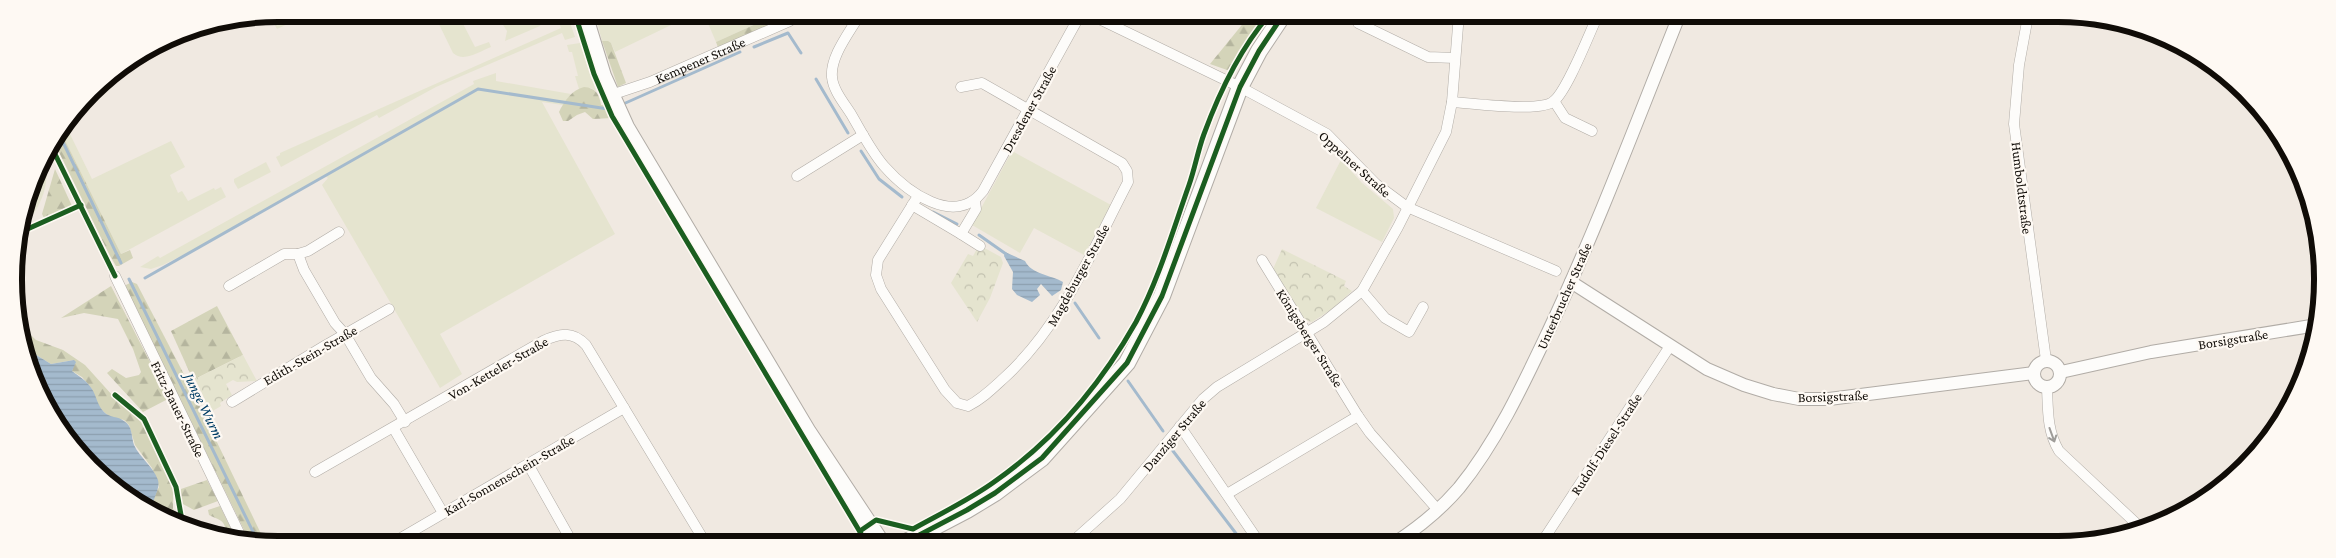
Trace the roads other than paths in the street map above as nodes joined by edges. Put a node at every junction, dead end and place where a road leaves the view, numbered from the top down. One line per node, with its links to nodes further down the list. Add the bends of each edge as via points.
1 (587, 22): 15 (main road)
2 (788, 22): 15 (street, Kempener Straße, via 650,82)
3 (855, 22): 20 (street, via 837,53 832,77)
4 (1076, 22): 18 (street, Dresdener Straße)
5 (1105, 22): 14 (street)
6 (1278, 22): 14 (main road)
7 (1460, 22): 12 (street, Danziger Straße)
8 (1595, 22): 16 (street, via 1563,90)
9 (1676, 22): 33 (street, Unterbrucher Straße)
10 (2027, 22): 42 (street, Humboldtstraße, via 2014,124)
11 (1358, 23): 12 (street, via 1428,57)
12 (1455, 58): 17 (street, Danziger Straße)
13 (961, 87): 18 (street, Magdeburger Straße, via 982,83)
14 (1240, 87): 25 (street, Oppelner Straße, via 1326,134 1376,184); 63 (main road, via 1162,296 1127,363 1042,458 988,497)
15 (610, 93): 62 (main road, via 808,432 837,472)
16 (1554, 101): 17 (street, via 1533,107); 19 (street, via 1564,118)
17 (1452, 102): 25 (street, Danziger Straße, via 1446,132)
18 (1028, 110): 23 (street, Dresdener Straße); 24 (street, Magdeburger Straße, via 1122,163 1128,171 1128,182 1063,307 1043,338 981,400 968,406 957,403 946,390 881,289 876,275 878,260)
19 (1592, 131)
20 (864, 135): 21 (street); 22 (street, via 884,165)
21 (797, 176)
22 (918, 196): 23 (street, via 958,208); 24 (street, Magdeburger Straße)
23 (975, 201): 27 (street, Dresdener Straße, via 976,209)
24 (912, 205): 27 (street)
25 (1407, 207): 31 (street, Oppelner Straße); 35 (street, Danziger Straße)
26 (339, 232): 29 (street)
27 (961, 234): 28 (street)
28 (980, 246)
29 (298, 254): 34 (street, via 284,254); 40 (street, via 335,323)
30 (1262, 260): 39 (street, Königsberger Straße)
31 (1556, 271)
32 (115, 276): 58 (street, Fritz-Bauer-Straße)
33 (1572, 282): 41 (street, Borsigstraße); 55 (street, Unterbrucher Straße, via 1504,421 1469,474)
34 (229, 286)
35 (1362, 291): 36 (street, via 1385,318 1409,332); 39 (street, Danziger Straße)
36 (1423, 307)
37 (389, 309): 40 (street, Edith-Stein-Straße)
38 (2309, 326): 43 (street, Borsigstraße, via 2151,352)
39 (1307, 332): 48 (street, Königsberger Straße); 50 (street, Danziger Straße, via 1217,387)
40 (345, 334): 46 (street, Edith-Stein-Straße); 49 (street, via 371,378)
41 (1670, 346): 44 (street, Borsigstraße, via 1707,369 1744,385 1799,399 1864,396); 67 (street, Rudolf-Diesel-Straße)
42 (2046, 360): 43 (street, via 2057,364); 44 (street, via 2037,365)
43 (2060, 372): 45 (street, via 2057,383)
44 (2034, 373): 45 (street, via 2039,384)
45 (2047, 387): 57 (street, one-way to 57, via 2052,440)
46 (232, 402)
47 (624, 408): 49 (street, Von-Ketteler-Straße, via 586,346 579,338 568,334 543,341); 52 (street, Karl-Sonnenschein-Straße); 61 (street, Von-Ketteler-Straße)
48 (1358, 416): 54 (street); 55 (street, Königsberger Straße)
49 (405, 422): 51 (street, Von-Ketteler-Straße)
50 (1180, 426): 54 (street); 64 (street, Danziger Straße, via 1120,499)
51 (394, 429): 53 (street, Von-Ketteler-Straße); 56 (street)
52 (528, 464): 56 (street, Karl-Sonnenschein-Straße); 60 (street)
53 (315, 472)
54 (1227, 494): 65 (street)
55 (1438, 510): 66 (street, Unterbrucher Straße)
56 (443, 513): 59 (street, Karl-Sonnenschein-Straße)
57 (2136, 523)
58 (238, 532)
59 (404, 536)
60 (569, 536)
61 (702, 536)
62 (875, 536)
63 (918, 536)
64 (1079, 536)
65 (1255, 536)
66 (1404, 536)
67 (1546, 536)

